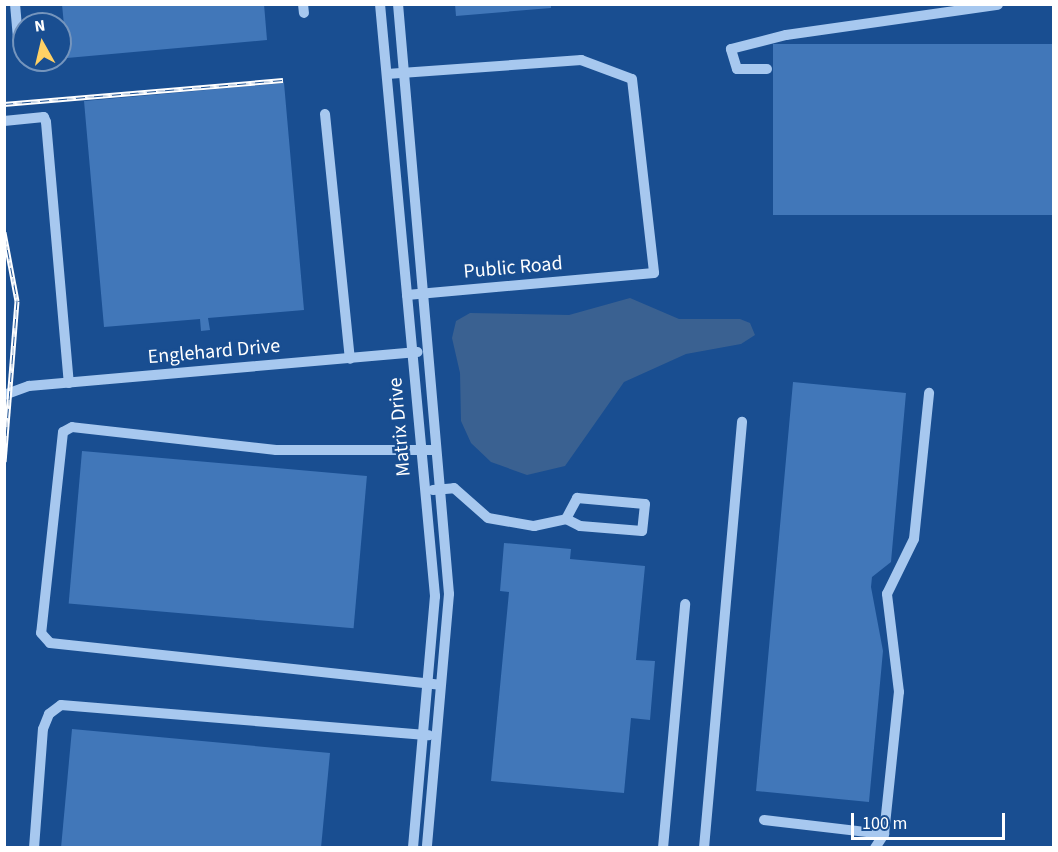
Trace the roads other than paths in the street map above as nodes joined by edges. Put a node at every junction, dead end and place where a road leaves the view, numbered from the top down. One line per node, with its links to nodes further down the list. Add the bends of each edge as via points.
1 (380, 4): 5 (street, Matrix Drive)
2 (398, 4): 6 (street, Matrix Drive)
3 (998, 5): 4 (street, via 734,44 736,69)
4 (767, 69)
5 (387, 74): 6 (street); 10 (street, Matrix Drive)
6 (405, 74): 9 (street, Matrix Drive); 9 (street, Public Road, via 581,60 632,79 654,273)
7 (324, 114): 13 (street)
8 (4, 121): 14 (street, via 44,117 46,122)
9 (425, 294): 10 (street, Public Road); 11 (street, Matrix Drive)
10 (407, 295): 12 (street, Matrix Drive)
11 (428, 351): 12 (street, Englehard Drive); 18 (street, Matrix Drive)
12 (412, 352): 13 (street, Englehard Drive); 19 (street, Matrix Drive)
13 (350, 359): 14 (street, Englehard Drive)
14 (69, 383): 16 (street, Englehard Drive)
15 (929, 393): 29 (street, via 914,539 887,594 899,664)
16 (4, 395)
17 (742, 422): 34 (street)
18 (436, 450): 19 (street); 20 (street, Matrix Drive)
19 (421, 452): 21 (street, Matrix Drive); 24 (street, via 276,450 72,427 63,432 41,633 50,644)
20 (439, 489): 21 (street); 22 (street, via 463,492 488,518 534,526); 25 (street, Matrix Drive, via 449,594)
21 (424, 490): 24 (street, Matrix Drive, via 435,596)
22 (566, 519): 22 (street, via 577,498 645,504 642,531 580,526)
23 (685, 604): 33 (street)
24 (427, 683): 25 (street); 26 (street, Matrix Drive)
25 (440, 685): 27 (street, Matrix Drive)
26 (423, 734): 27 (street); 30 (street, via 61,705 49,714 43,729); 31 (street, Matrix Drive)
27 (439, 737): 32 (street, Matrix Drive)
28 (764, 820): 29 (street)
29 (884, 834): 35 (street)
30 (34, 848)
31 (413, 848)
32 (427, 848)
33 (663, 848)
34 (704, 848)
35 (875, 848)

